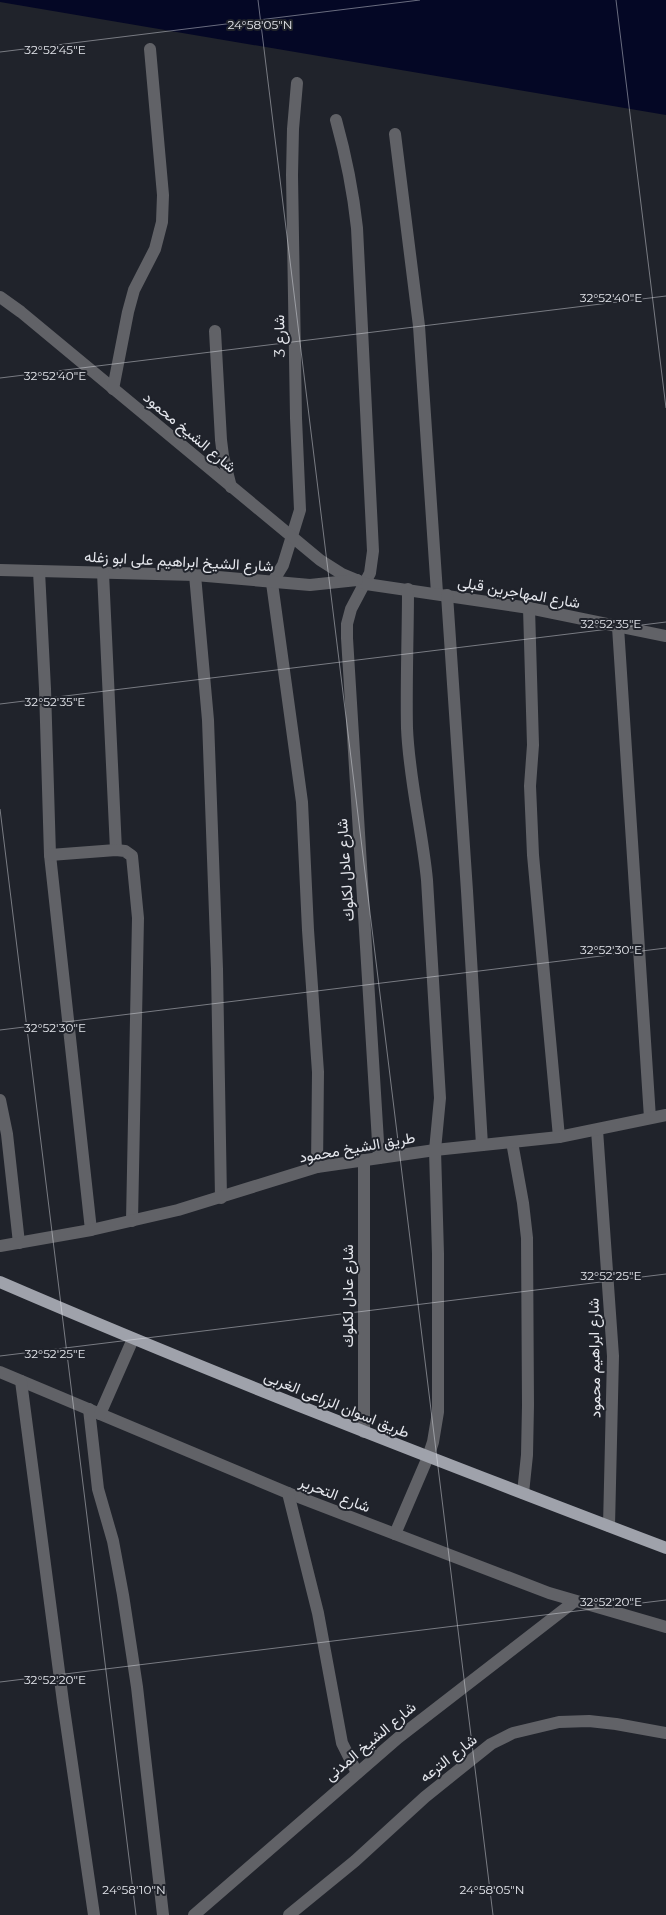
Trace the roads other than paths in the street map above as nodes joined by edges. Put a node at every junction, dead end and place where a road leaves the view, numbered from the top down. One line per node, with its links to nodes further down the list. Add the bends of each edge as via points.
1 (150, 49): 7 (street, via 164,195 162,222 155,249 134,290)
2 (297, 83): 9 (street, شارع 3, via 292,175 300,510)
3 (336, 120): 15 (street, شارع عادل لكلوك, via 346,155 357,228 373,551 371,568)
4 (395, 134): 17 (street, via 418,326)
5 (0, 297): 7 (street, شارع الشيخ محمود)
6 (215, 331): 8 (street, via 221,440)
7 (114, 389): 8 (street, شارع الشيخ محمود)
8 (232, 488): 9 (street, شارع الشيخ محمود)
9 (292, 536): 14 (street, شارع 3, via 283,565); 15 (street, شارع الشيخ محمود, via 331,567)
10 (0, 570): 11 (street, شارع الشيخ ابراهيم على ابو زغله)
11 (39, 571): 12 (street, شارع الشيخ ابراهيم على ابو زغله); 22 (street)
12 (103, 573): 13 (street, شارع الشيخ ابراهيم على ابو زغله); 21 (street)
13 (195, 575): 14 (street, شارع الشيخ ابراهيم على ابو زغله); 34 (street, via 208,720)
14 (272, 582): 15 (street, شارع الشيخ ابراهيم على ابو زغله, via 310,585); 33 (street, via 302,802 318,1072)
15 (361, 582): 16 (street, شارع المهاجرين قبلى); 31 (street, شارع عادل لكلوك, via 347,624 347,638)
16 (408, 589): 17 (street, شارع المهاجرين قبلى); 30 (street, via 407,728 427,880 440,1098)
17 (442, 594): 18 (street, شارع المهاجرين قبلى); 29 (street, via 468,901)
18 (529, 608): 19 (street, شارع المهاجرين قبلى); 27 (street, via 533,855)
19 (618, 627): 20 (street, شارع المهاجرين قبلى); 25 (street)
20 (666, 636)
21 (116, 850): 22 (street); 35 (street, via 132,856 138,918)
22 (50, 855): 36 (street)
23 (0, 1100): 37 (street)
24 (666, 1115): 25 (street, طريق الشيخ محمود)
25 (650, 1118): 26 (street, طريق الشيخ محمود)
26 (596, 1130): 27 (street, طريق الشيخ محمود); 48 (street, شارع ابراهيم محمود, via 613,1356)
27 (559, 1137): 28 (street, طريق الشيخ محمود)
28 (512, 1142): 29 (street, طريق الشيخ محمود); 47 (street, via 527,1238 528,1415)
29 (482, 1145): 30 (street, طريق الشيخ محمود)
30 (435, 1150): 31 (street, طريق الشيخ محمود); 45 (street, via 439,1383 436,1427)
31 (379, 1158): 32 (street, طريق الشيخ محمود)
32 (364, 1160): 33 (street, طريق الشيخ محمود); 44 (street, شارع عادل لكلوك)
33 (317, 1167): 34 (street, طريق الشيخ محمود)
34 (221, 1198): 35 (street, طريق الشيخ محمود)
35 (132, 1221): 36 (street, طريق الشيخ محمود)
36 (91, 1230): 37 (street, طريق الشيخ محمود)
37 (19, 1243): 38 (street, طريق الشيخ محمود)
38 (0, 1246)
39 (0, 1282): 40 (main road, طريق اسوان الزراعى الغربى)
40 (133, 1339): 43 (street); 44 (main road, طريق اسوان الزراعى الغربى)
41 (0, 1372): 42 (street, شارع التحرير)
42 (21, 1381): 43 (street, شارع التحرير); 55 (street)
43 (94, 1411): 46 (street, شارع التحرير); 56 (street, via 98,1489 124,1595)
44 (364, 1432): 45 (main road, طريق اسوان الزراعى الغربى)
45 (428, 1457): 47 (main road, طريق اسوان الزراعى الغربى); 49 (street)
46 (288, 1493): 49 (street, شارع التحرير); 54 (street, via 318,1613 342,1743)
47 (523, 1493): 48 (main road, طريق اسوان الزراعى الغربى)
48 (609, 1526): 50 (main road, طريق اسوان الزراعى الغربى)
49 (395, 1534): 51 (street, شارع التحرير)
50 (666, 1548)
51 (575, 1601): 52 (street, شارع التحرير); 54 (street, شارع الشيخ المدنى)
52 (666, 1627)
53 (666, 1733): 58 (street, شارع الترعه, via 588,1722 559,1722 513,1733 492,1744 425,1797)
54 (357, 1773): 57 (street, شارع الشيخ المدنى)
55 (94, 1915)
56 (163, 1915)
57 (194, 1915)
58 (289, 1915)

